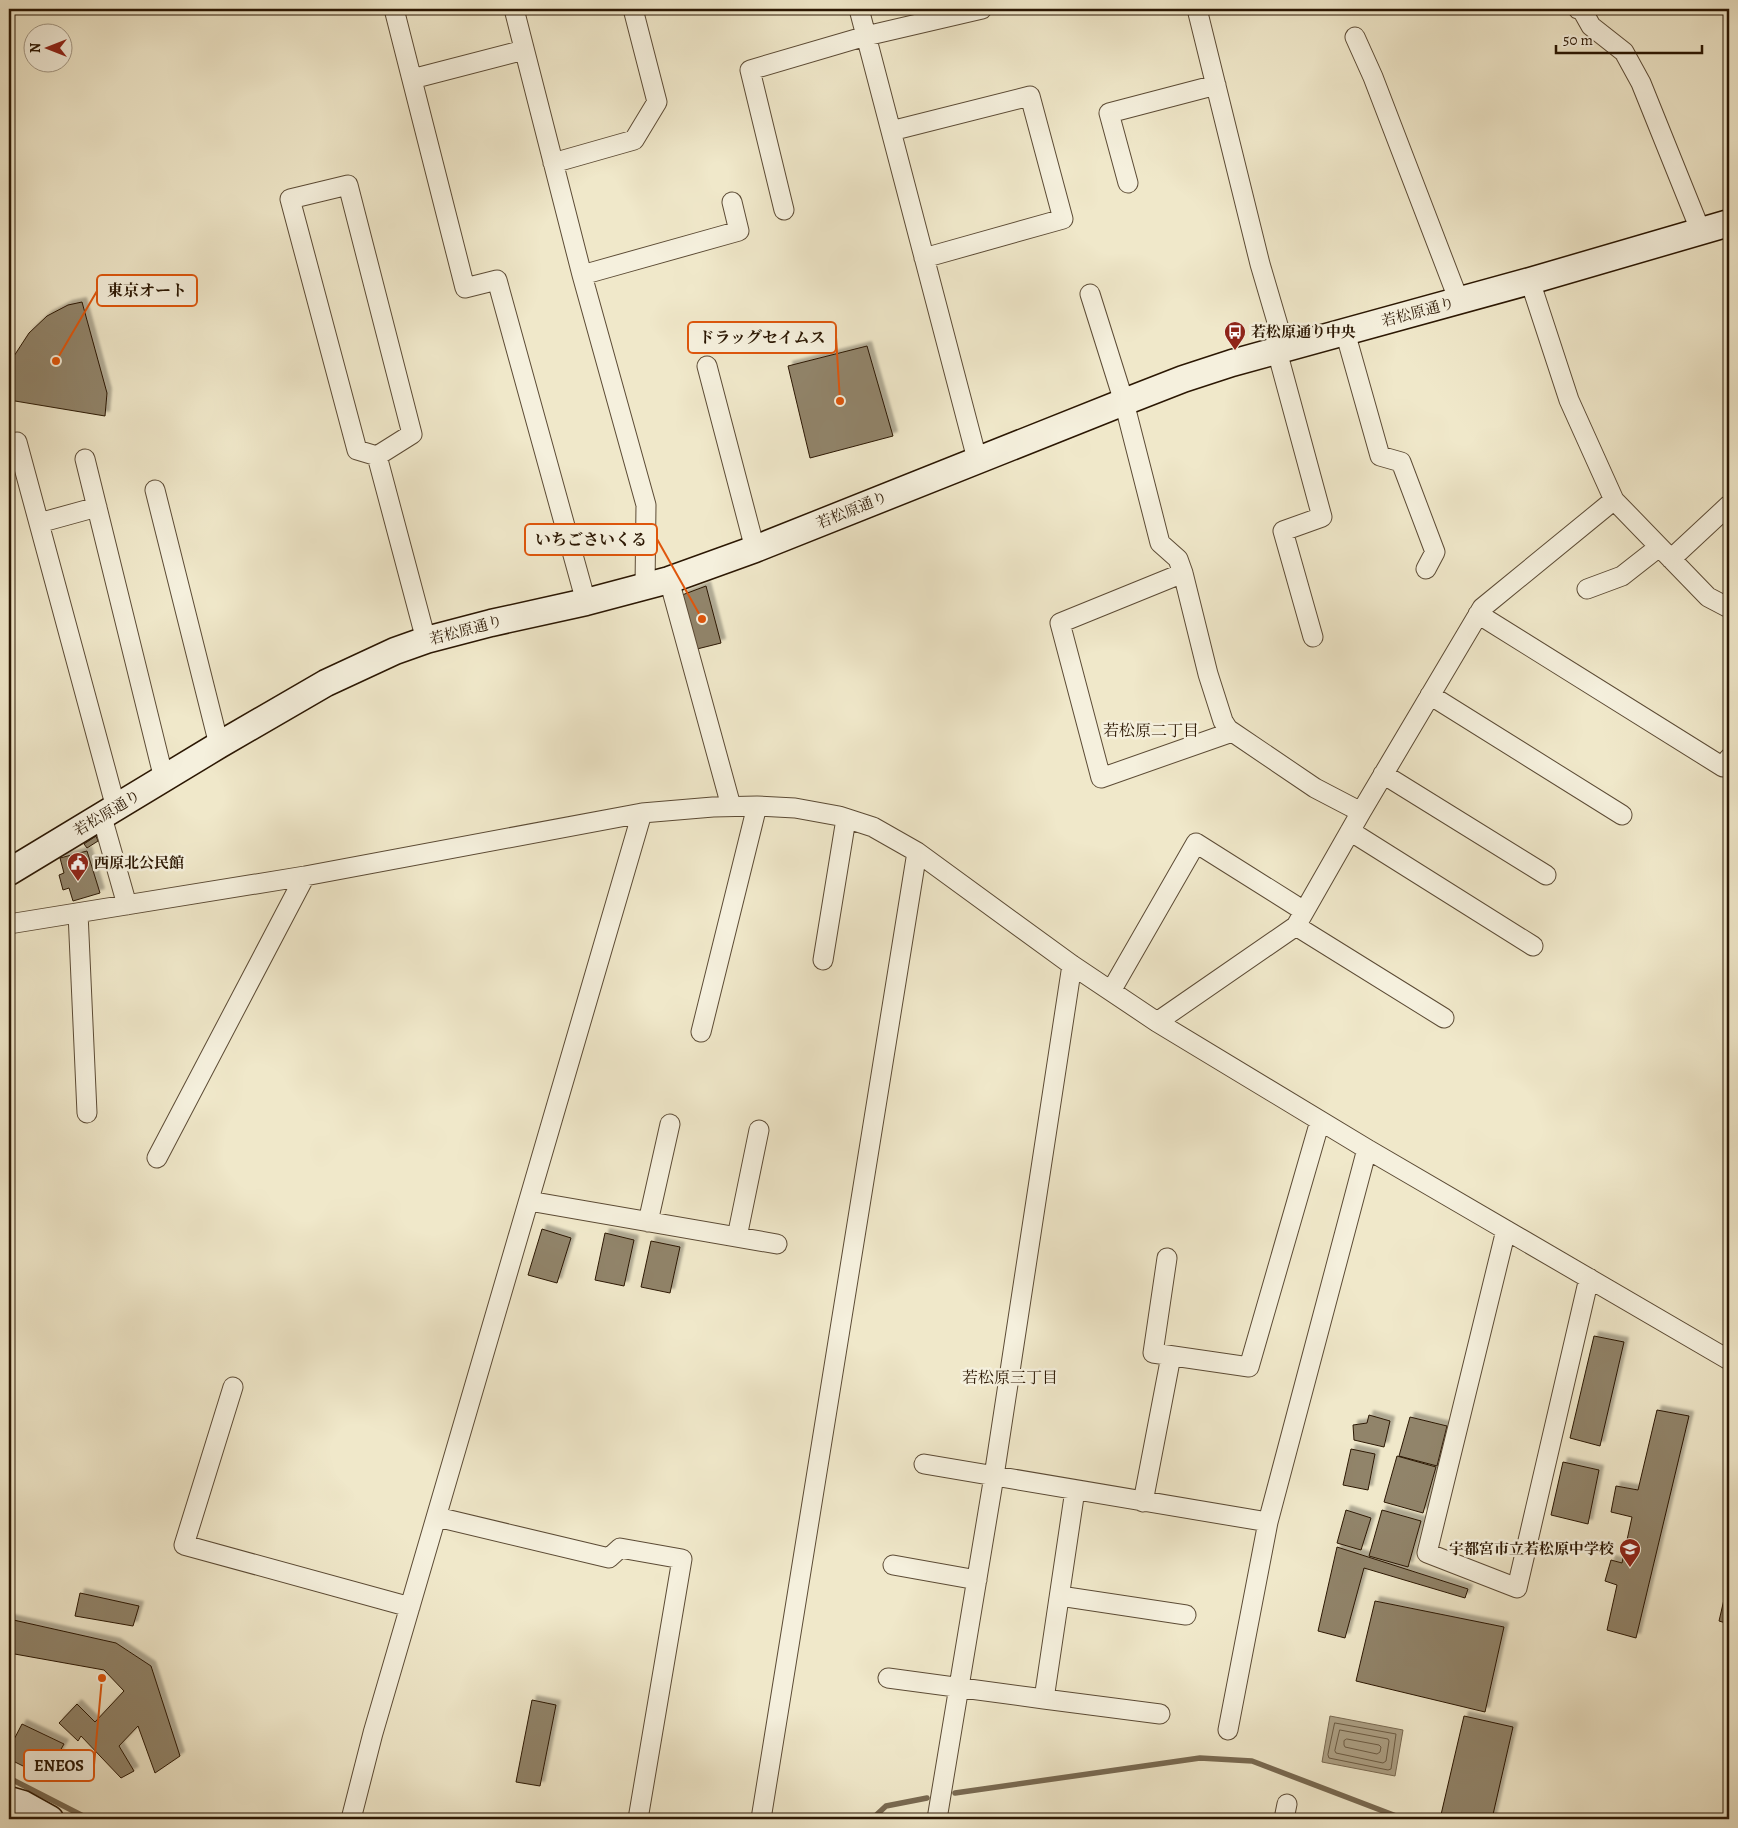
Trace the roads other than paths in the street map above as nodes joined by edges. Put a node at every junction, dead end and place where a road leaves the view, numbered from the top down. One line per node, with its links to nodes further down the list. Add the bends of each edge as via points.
1 (394, 9): 11 (street)
2 (514, 9): 10 (street)
3 (633, 9): 14 (street, via 657,102 634,140)
4 (860, 9): 8 (street)
5 (982, 9): 8 (street)
6 (1197, 9): 12 (street)
7 (1581, 9): 19 (street, via 1591,26 1624,52 1641,83)
8 (866, 36): 13 (street); 17 (street, via 750,70)
9 (1355, 37): 24 (street)
10 (524, 50): 11 (street); 14 (street)
11 (412, 79): 44 (street, via 464,288 497,280)
12 (1216, 85): 15 (street, via 1109,113); 26 (street)
13 (891, 131): 20 (street); 20 (street, via 1030,96 1063,219)
14 (554, 163): 21 (street)
15 (1128, 183)
16 (732, 202): 21 (street, via 739,231)
17 (784, 210)
18 (1729, 223): 19 (street, 若松原通り)
19 (1701, 232): 22 (street, 若松原通り)
20 (924, 258): 32 (street)
21 (582, 275): 42 (street, via 646,505)
22 (1530, 282): 24 (street, 若松原通り); 34 (street, via 1569,400)
23 (1090, 294): 28 (street)
24 (1459, 301): 25 (street, 若松原通り)
25 (1345, 332): 26 (street, 若松原通り); 40 (street, via 1380,456 1401,462 1435,552)
26 (1281, 350): 28 (street, 若松原通り, via 1183,379); 47 (street, via 1322,517 1284,531)
27 (706, 366): 38 (street)
28 (1124, 402): 32 (street, 若松原通り); 41 (street, via 1160,543 1178,559)
29 (17, 442): 37 (street)
30 (377, 456): 30 (street, via 357,450 290,199 348,186 412,434); 48 (street)
31 (85, 459): 36 (street)
32 (977, 459): 38 (street, 若松原通り)
33 (155, 490): 51 (street)
34 (1614, 500): 39 (street); 46 (street)
35 (1729, 505): 39 (street)
36 (97, 507): 37 (street); 54 (street)
37 (39, 523): 57 (street)
38 (755, 549): 42 (street, 若松原通り)
39 (1665, 553): 43 (street); 45 (street, via 1708,597)
40 (1426, 569)
41 (1183, 573): 50 (street, via 1208,674 1223,721); 50 (street, via 1060,623 1101,778)
42 (657, 584): 44 (street, 若松原通り); 55 (street)
43 (1587, 590)
44 (586, 602): 48 (street, 若松原通り)
45 (1729, 608)
46 (1478, 614): 49 (street); 52 (street, via 1723,768)
47 (1313, 637)
48 (426, 640): 51 (street, 若松原通り, via 326,683)
49 (1430, 695): 53 (street); 60 (street)
50 (1232, 732): 58 (street, via 1315,788)
51 (219, 745): 54 (street, 若松原通り)
52 (1729, 758)
53 (1383, 774): 58 (street); 65 (street)
54 (164, 778): 57 (street, 若松原通り)
55 (731, 806): 56 (street); 59 (street)
56 (757, 806): 61 (street, via 796,808); 77 (street)
57 (109, 812): 64 (street, 若松原通り); 67 (street)
58 (1361, 812): 62 (street)
59 (642, 813): 66 (street); 84 (street)
60 (1622, 815)
61 (846, 818): 63 (street, via 873,828); 72 (street)
62 (1350, 831): 69 (street); 71 (street)
63 (917, 852): 73 (street); 114 (street)
64 (9, 872)
65 (1546, 875)
66 (305, 876): 67 (street); 83 (street)
67 (127, 904): 68 (street)
68 (78, 913): 70 (street); 78 (street)
69 (1300, 918): 74 (street, via 1196,843); 75 (street); 76 (street)
70 (9, 924)
71 (1533, 946)
72 (822, 960)
73 (1072, 965): 74 (street); 95 (street)
74 (1112, 991): 76 (street)
75 (1444, 1018)
76 (1157, 1022): 79 (street)
77 (701, 1032)
78 (87, 1112)
79 (1320, 1121): 82 (street); 91 (street, via 1249,1367)
80 (670, 1124): 85 (street)
81 (759, 1130): 87 (street)
82 (1367, 1149): 86 (street); 99 (street)
83 (157, 1158)
84 (529, 1201): 85 (street); 98 (street)
85 (648, 1222): 87 (street)
86 (1506, 1230): 90 (street); 90 (street, via 1427,1553 1517,1588)
87 (736, 1237): 88 (street)
88 (777, 1244)
89 (1168, 1258): 91 (street, via 1153,1353)
90 (1589, 1278): 92 (street)
91 (1171, 1356): 97 (street)
92 (1729, 1360)
93 (233, 1387): 103 (street, via 184,1545)
94 (924, 1464): 95 (street)
95 (994, 1476): 96 (street); 101 (street)
96 (1075, 1490): 97 (street); 102 (street)
97 (1143, 1502): 99 (street)
98 (437, 1517): 103 (street); 113 (street, via 609,1558 620,1548 682,1559)
99 (1268, 1522): 109 (street)
100 (893, 1565): 101 (street)
101 (977, 1580): 106 (street)
102 (1060, 1596): 104 (street); 107 (street)
103 (410, 1608): 112 (street)
104 (1186, 1615)
105 (888, 1678): 106 (street)
106 (960, 1688): 107 (street); 115 (street)
107 (1044, 1699): 108 (street)
108 (1160, 1714)
109 (1228, 1730)
110 (9, 1800): 111 (street)
111 (50, 1819)
112 (351, 1819)
113 (638, 1819)
114 (762, 1819)
115 (937, 1819)

